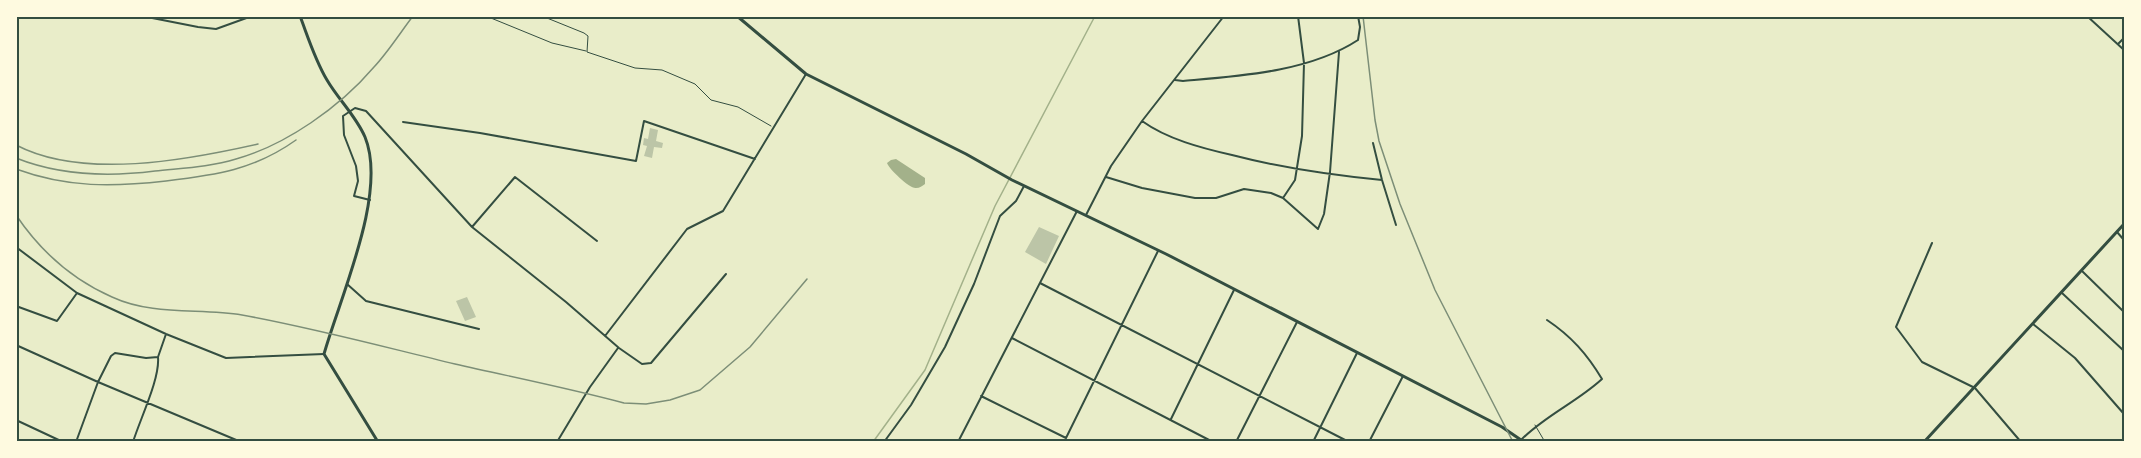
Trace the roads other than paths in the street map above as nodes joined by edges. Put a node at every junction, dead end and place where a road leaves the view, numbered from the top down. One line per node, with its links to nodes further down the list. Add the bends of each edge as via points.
1 (142, 16): 2 (street, via 216,29)
2 (252, 16)
3 (300, 16): 30 (street, via 326,79 364,136 370,154)
4 (486, 16): 14 (lane, via 552,43)
5 (542, 16): 14 (lane, via 588,36)
6 (736, 16): 17 (street)
7 (1224, 16): 18 (street)
8 (1298, 16): 16 (street)
9 (1359, 16): 15 (street, via 1358,40)
10 (2087, 16): 12 (street)
11 (2124, 38): 12 (street)
12 (2118, 44): 13 (street)
13 (2124, 50)
14 (588, 52): 21 (lane, via 635,68 663,70 695,84 711,100 738,107)
15 (1339, 52): 16 (street); 25 (street)
16 (1304, 63): 18 (street, via 1235,76); 24 (street)
17 (806, 74): 21 (street); 28 (street)
18 (1174, 80): 19 (street)
19 (1142, 121): 24 (street, via 1155,130 1207,149); 26 (street)
20 (403, 122): 23 (street, via 636,161 644,122)
21 (774, 127): 23 (street)
22 (1373, 143): 27 (street)
23 (755, 159): 57 (street, via 723,211 687,229)
24 (1298, 170): 25 (street); 29 (street)
25 (1329, 175): 27 (street); 29 (street, via 1318,230)
26 (1106, 177): 29 (street, via 1195,198 1216,198 1244,189); 32 (street)
27 (1382, 180): 34 (street)
28 (1024, 185): 31 (street); 85 (street, via 1016,201 1000,216 945,347 911,405)
29 (1283, 198)
30 (370, 200): 35 (street, via 354,196 358,182 356,166 344,135 342,117 355,108 366,111); 44 (street)
31 (1077, 211): 32 (street); 45 (street)
32 (1086, 215): 41 (street)
33 (2124, 224): 36 (street)
34 (1396, 225)
35 (472, 227): 38 (street, via 515,177); 57 (street)
36 (2117, 232): 37 (street); 42 (street)
37 (2124, 240)
38 (597, 241)
39 (1932, 243): 69 (street, via 1896,327 1922,362)
40 (16, 248): 47 (street)
41 (1158, 250): 46 (street); 54 (street)
42 (2082, 271): 48 (street); 50 (street)
43 (726, 274): 60 (street, via 651,363 642,364)
44 (347, 284): 55 (street, via 366,301); 63 (street)
45 (1040, 284): 54 (street); 58 (street)
46 (1234, 289): 52 (street); 65 (street)
47 (77, 293): 49 (street, via 57,321); 56 (street)
48 (2062, 293): 53 (street); 61 (street)
49 (16, 306)
50 (2124, 312)
51 (1546, 320): 76 (street, via 1573,339 1602,379)
52 (1297, 322): 62 (street); 71 (street)
53 (2033, 324): 69 (street); 73 (street, via 2075,358)
54 (1121, 326): 65 (street); 67 (street)
55 (479, 329)
56 (166, 334): 63 (street, via 226,358); 64 (street)
57 (605, 336): 60 (street)
58 (1012, 338): 67 (street); 70 (street)
59 (16, 345): 68 (street)
60 (619, 348): 84 (street)
61 (2124, 351)
62 (1357, 353): 66 (street); 77 (street)
63 (324, 354): 83 (street)
64 (158, 357): 68 (street, via 115,353); 72 (street)
65 (1198, 365): 71 (street); 74 (street)
66 (1403, 376): 78 (street); 91 (street)
67 (1093, 380): 70 (street, via 1066,438); 74 (street)
68 (98, 382): 72 (street); 80 (street)
69 (1975, 388): 93 (street); 94 (street)
70 (981, 396): 86 (street)
71 (1259, 396): 77 (street); 88 (street)
72 (147, 402): 81 (street); 82 (street)
73 (2124, 414)
74 (1171, 419): 87 (street)
75 (16, 420): 79 (street)
76 (1535, 425): 78 (street); 92 (lane)
77 (1320, 427): 89 (street); 90 (street)
78 (1523, 440)
79 (63, 441)
80 (75, 441)
81 (132, 441)
82 (241, 441)
83 (378, 441)
84 (557, 441)
85 (884, 441)
86 (958, 441)
87 (1213, 441)
88 (1236, 441)
89 (1313, 441)
90 (1350, 441)
91 (1369, 441)
92 (1545, 441)
93 (1924, 441)
94 (2021, 441)

